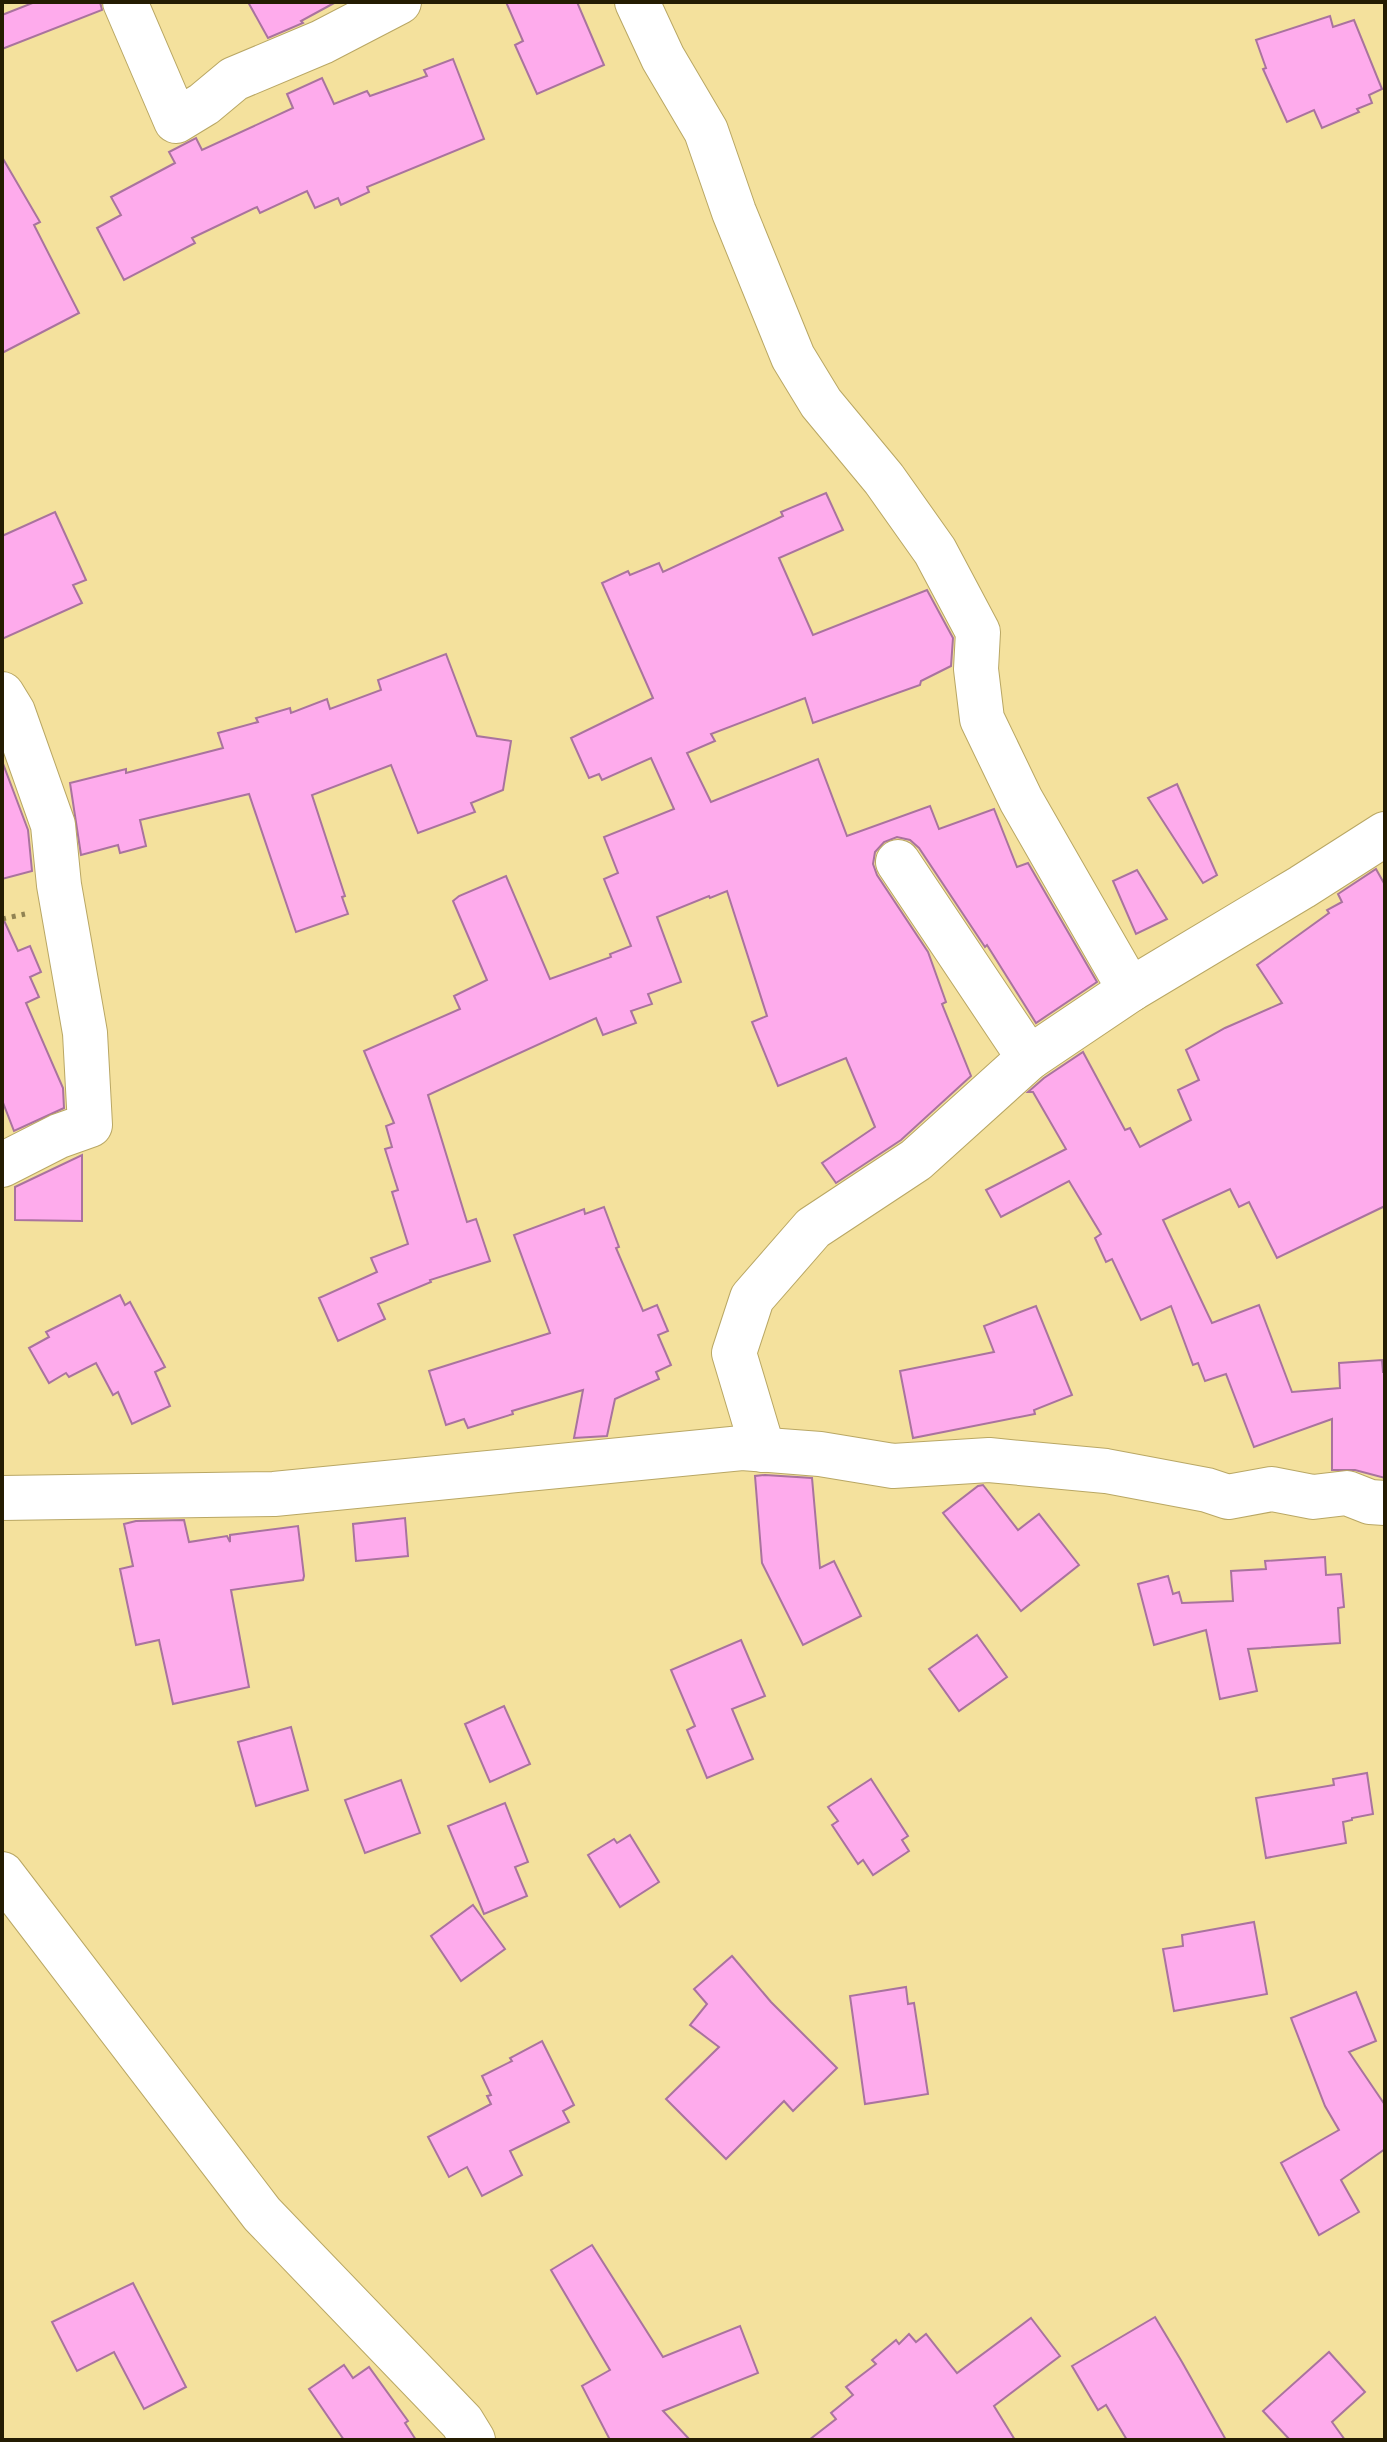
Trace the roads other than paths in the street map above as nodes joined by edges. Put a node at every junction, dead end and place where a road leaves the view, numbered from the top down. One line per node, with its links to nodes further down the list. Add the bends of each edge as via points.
1 (125, 2): 2 (street, via 176,121 234,79)
2 (399, 2)
3 (637, 2): 7 (street, via 706,131 793,357 821,403 935,551 978,632 982,719 1021,800)
4 (2, 694): 9 (street, via 53,825 85,1033 90,1125)
5 (1385, 834): 7 (street)
6 (898, 862): 8 (street)
7 (1130, 990): 8 (street)
8 (1029, 1058): 10 (street, via 916,1160 813,1228 752,1298 734,1353)
9 (2, 1165)
10 (763, 1450): 11 (street, via 274,1494); 12 (street, via 893,1466 989,1460 1106,1471 1228,1497 1272,1489 1313,1497 1347,1493)
11 (2, 1498)
12 (1385, 1503)
13 (2, 1874): 14 (street, via 262,2214)
14 (457, 2436)

